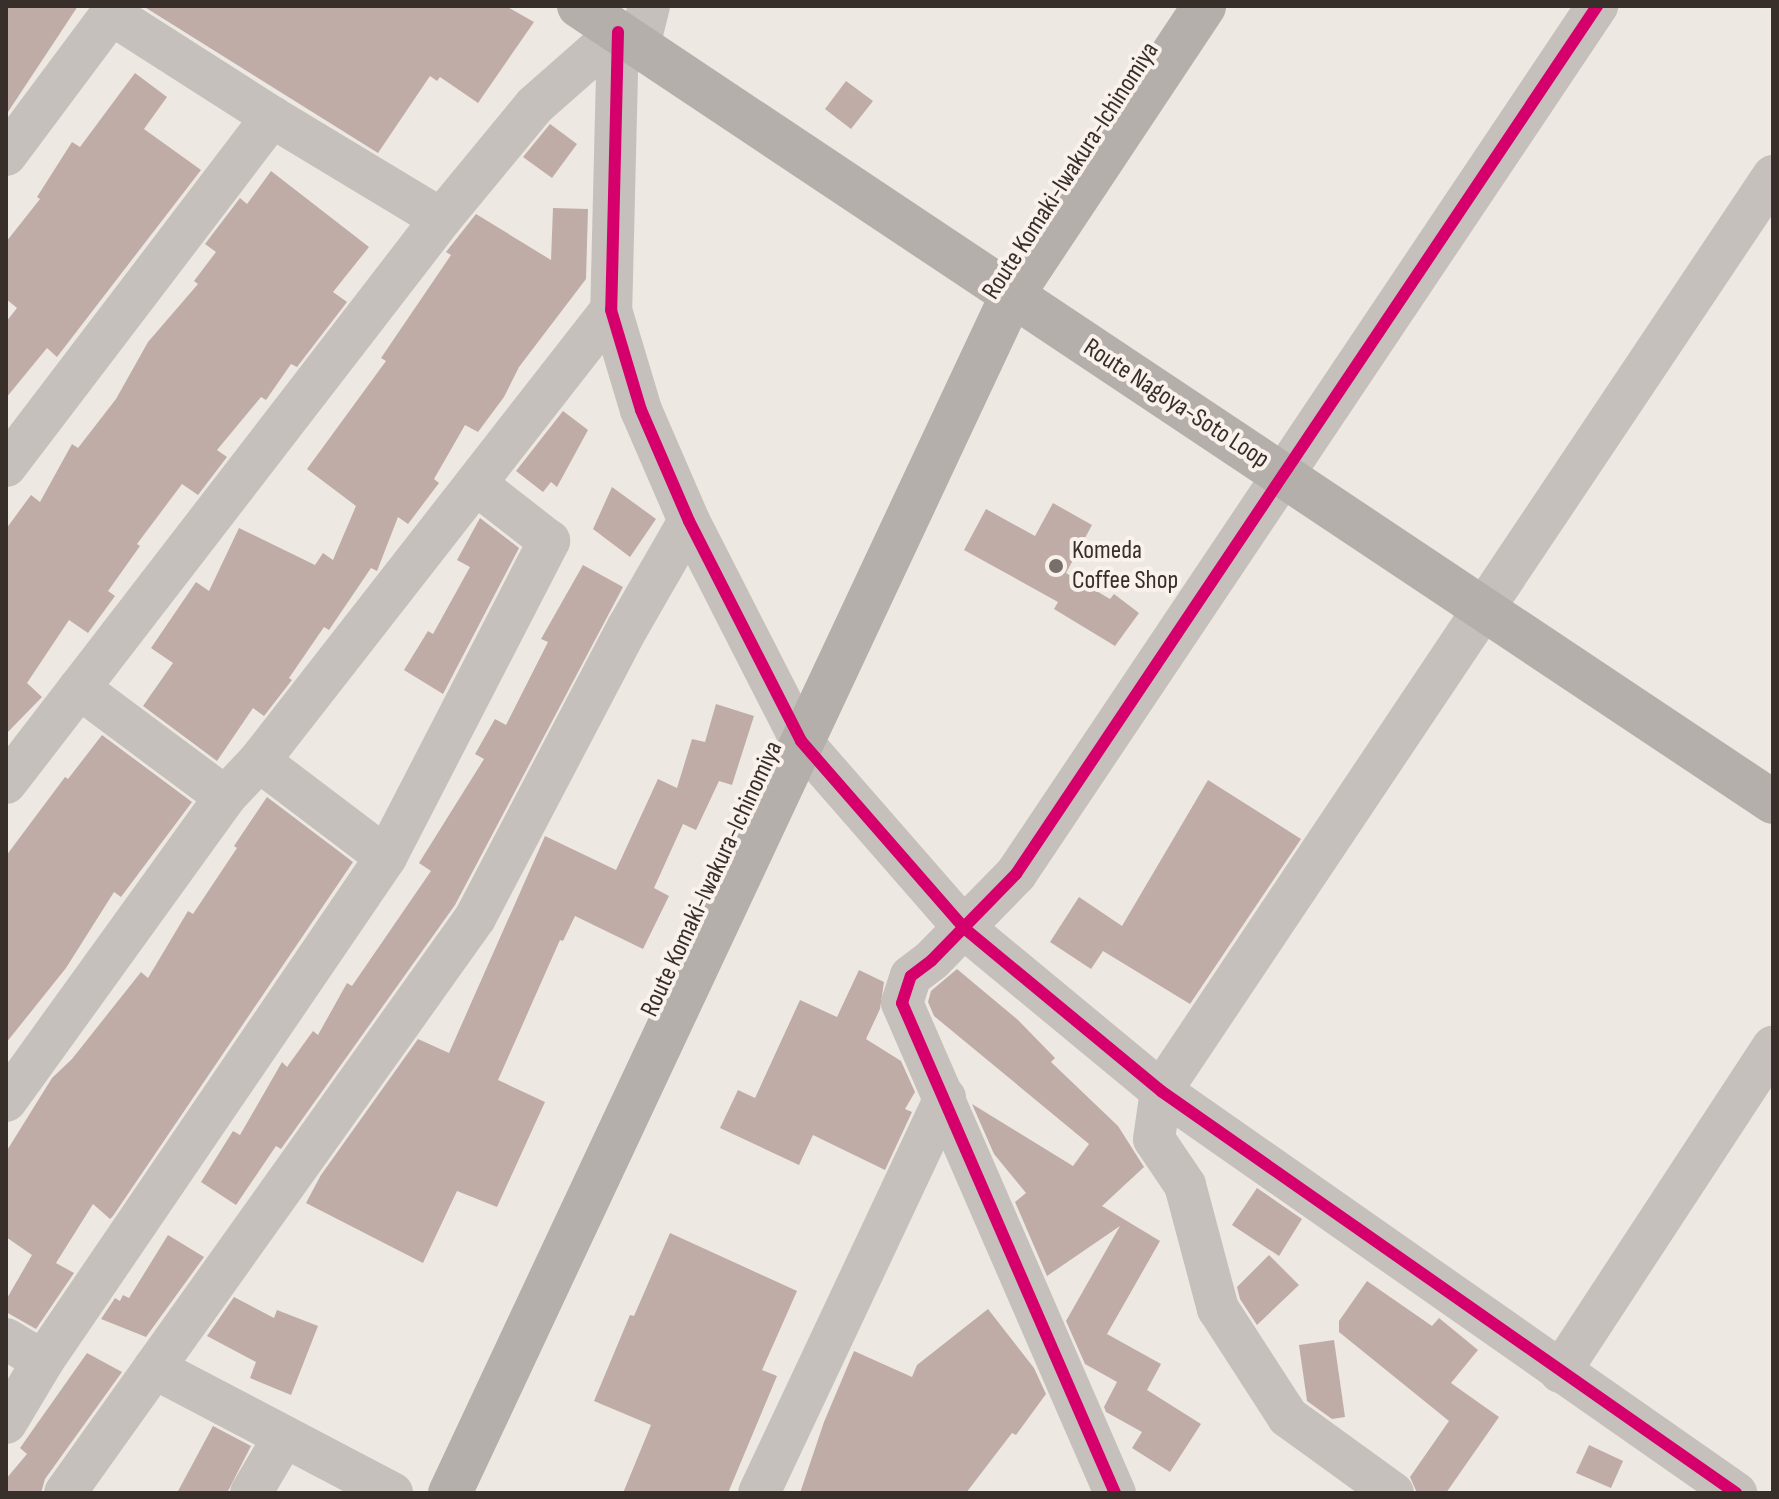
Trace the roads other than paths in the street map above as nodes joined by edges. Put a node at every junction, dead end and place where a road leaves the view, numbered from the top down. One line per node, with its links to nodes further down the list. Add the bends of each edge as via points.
1 (579, 6): 5 (main road, Route Nagoya-Soto Loop)
2 (1204, 6): 10 (main road, Route Komaki-Iwakura-Ichinomiya)
3 (1597, 6): 13 (street)
4 (114, 10): 6 (street); 7 (street)
5 (635, 28): 9 (street, via 534,106); 10 (main road, Route Nagoya-Soto Loop); 11 (street)
6 (272, 117): 9 (street); 12 (street)
7 (6, 155)
8 (1773, 176): 16 (street)
9 (441, 219): 17 (street)
10 (1011, 297): 13 (main road, Route Nagoya-Soto Loop); 18 (main road, Route Komaki-Iwakura-Ichinomiya)
11 (611, 310): 14 (street); 15 (street, via 641,410)
12 (6, 466)
13 (1284, 474): 16 (main road, Route Nagoya-Soto Loop); 24 (street, via 1016,874)
14 (477, 485): 19 (street); 23 (street, via 549,541)
15 (689, 521): 18 (street); 31 (street, via 475,918)
16 (1483, 609): 22 (main road, Route Nagoya-Soto Loop); 26 (street)
17 (79, 688): 20 (street); 21 (street)
18 (801, 741): 24 (street); 38 (main road, Route Komaki-Iwakura-Ichinomiya)
19 (259, 761): 21 (street); 23 (street)
20 (6, 783)
21 (225, 797): 28 (street)
22 (1773, 802)
23 (386, 857): 30 (street)
24 (964, 928): 26 (street); 27 (street, via 911,976 902,1003)
25 (1773, 1046): 32 (street)
26 (1161, 1091): 32 (street); 41 (street, via 1154,1139 1185,1185 1218,1309 1288,1417)
27 (945, 1098): 39 (street); 40 (street)
28 (6, 1101)
29 (6, 1339): 30 (street)
30 (43, 1361): 33 (street)
31 (154, 1368): 34 (street); 35 (street)
32 (1560, 1372): 42 (street)
33 (6, 1423)
34 (284, 1437): 36 (street); 37 (street)
35 (65, 1493)
36 (251, 1493)
37 (392, 1493)
38 (450, 1493)
39 (759, 1493)
40 (1115, 1493)
41 (1393, 1493)
42 (1736, 1493)

